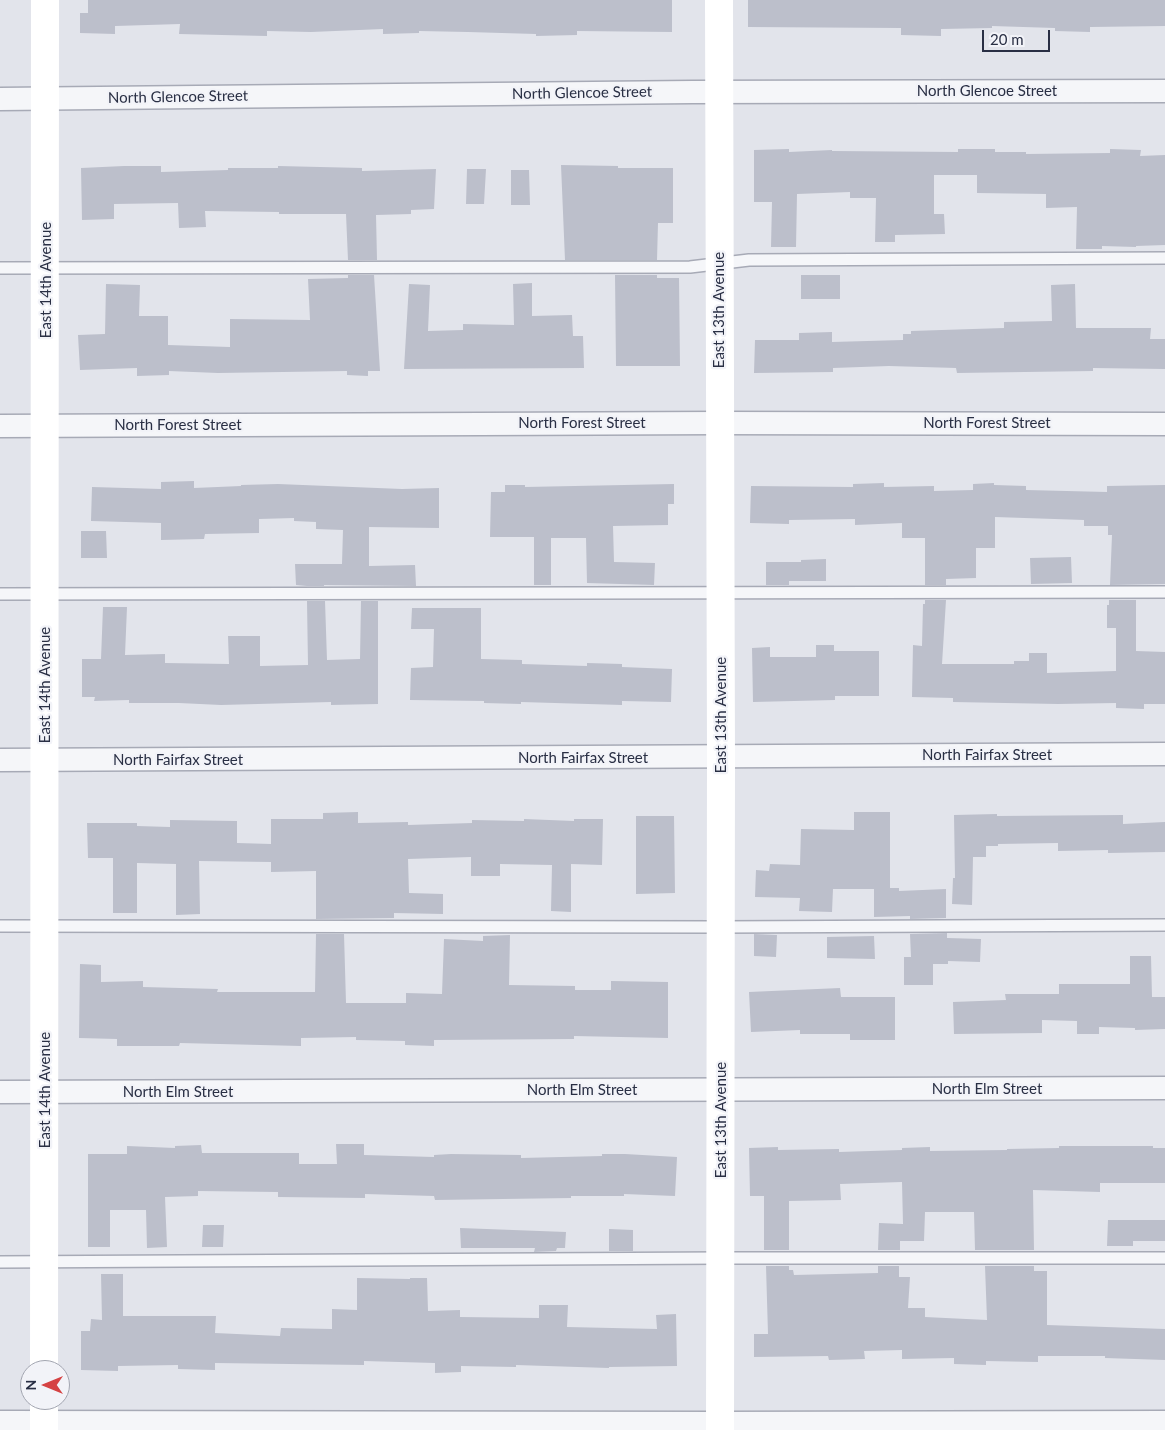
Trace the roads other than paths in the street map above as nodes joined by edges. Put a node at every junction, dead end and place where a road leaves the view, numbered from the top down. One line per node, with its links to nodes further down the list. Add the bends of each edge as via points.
1 (45, 0): 6 (main road, East 14th Avenue)
2 (719, 0): 4 (main road, East 13th Avenue)
3 (1165, 91): 4 (street, North Glencoe Street)
4 (719, 92): 6 (street, North Glencoe Street); 8 (main road, East 13th Avenue)
5 (0, 98): 6 (street, North Glencoe Street)
6 (45, 98): 10 (main road, East 14th Avenue)
7 (1165, 258): 8 (lane, via 749,260)
8 (719, 263): 10 (lane, via 680,267); 11 (main road, East 13th Avenue)
9 (0, 268): 10 (lane)
10 (46, 268): 14 (main road, East 14th Avenue)
11 (719, 423): 12 (street, North Forest Street); 14 (street, North Forest Street); 15 (main road, East 13th Avenue)
12 (1165, 424)
13 (0, 426): 14 (street, North Forest Street)
14 (46, 426): 18 (main road, East 14th Avenue)
15 (720, 592): 16 (lane); 18 (lane); 20 (main road, East 13th Avenue)
16 (1165, 592)
17 (0, 594): 18 (lane)
18 (46, 594): 22 (main road, East 14th Avenue)
19 (1165, 754): 20 (street, North Fairfax Street)
20 (721, 757): 22 (street, North Fairfax Street); 26 (main road, East 13th Avenue)
21 (0, 760): 22 (street, North Fairfax Street)
22 (46, 760): 25 (main road, East 14th Avenue)
23 (1165, 925): 26 (lane)
24 (0, 926): 25 (lane)
25 (45, 926): 26 (lane); 30 (main road, East 14th Avenue)
26 (721, 927): 28 (main road, East 13th Avenue)
27 (1165, 1088): 28 (street, North Elm Street)
28 (721, 1090): 30 (street, North Elm Street); 31 (main road, East 13th Avenue)
29 (0, 1092): 30 (street, North Elm Street)
30 (45, 1092): 34 (main road, East 14th Avenue)
31 (721, 1258): 32 (lane); 34 (lane); 39 (main road, East 13th Avenue)
32 (1165, 1258)
33 (0, 1262): 34 (lane)
34 (45, 1262): 35 (main road, East 14th Avenue)
35 (44, 1360)
36 (44, 1417): 37 (street); 39 (street)
37 (0, 1422)
38 (1165, 1422): 39 (street)
39 (720, 1427)

